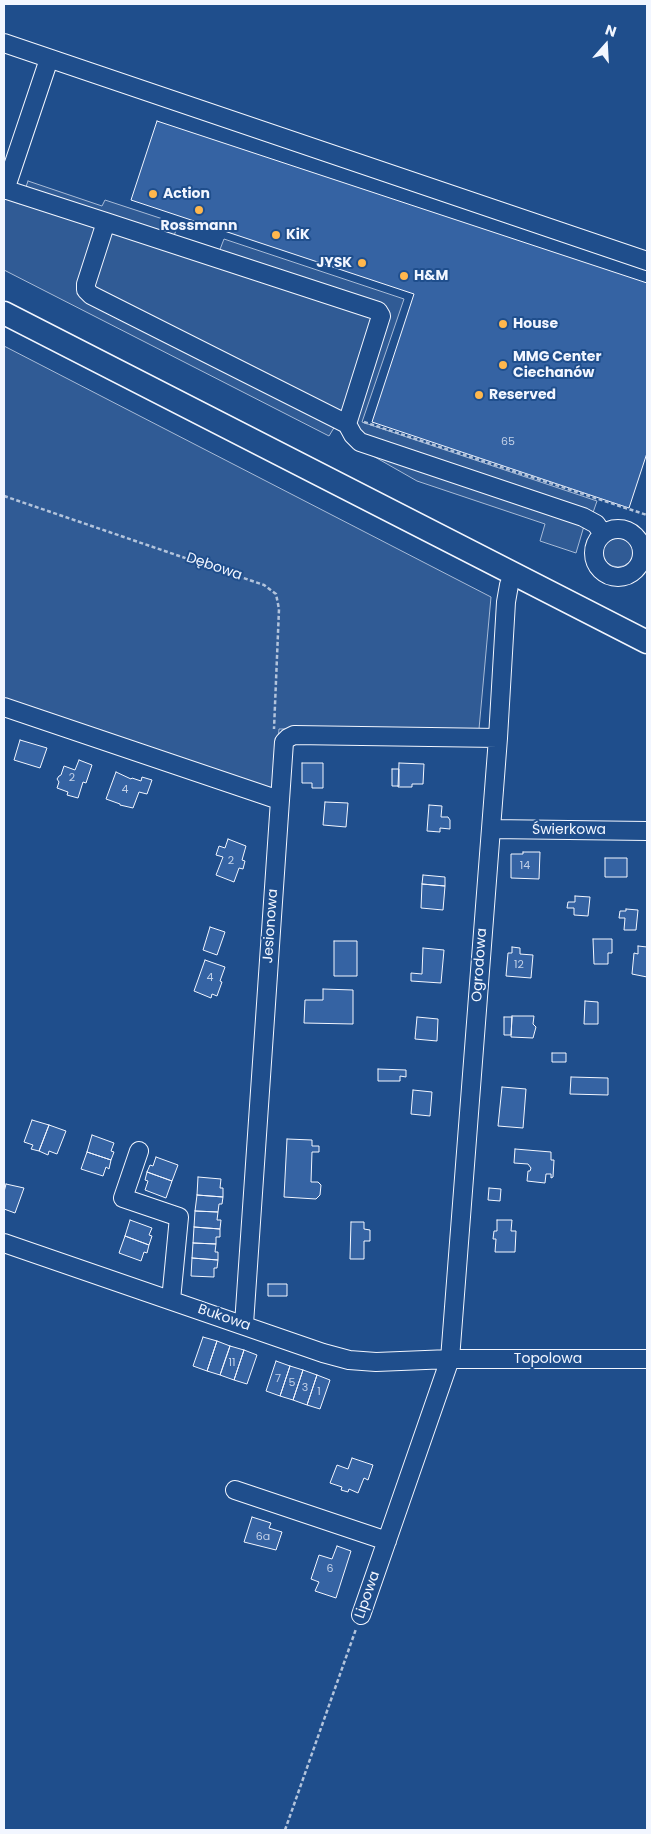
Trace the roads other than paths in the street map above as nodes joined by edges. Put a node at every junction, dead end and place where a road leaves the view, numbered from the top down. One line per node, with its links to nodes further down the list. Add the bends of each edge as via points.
1 (4, 43): 2 (street)
2 (49, 59): 3 (street); 5 (street)
3 (4, 189): 4 (street)
4 (106, 222): 7 (street, via 86,284 91,295); 7 (street, via 378,311 381,316)
5 (647, 260)
6 (4, 313): 10 (main road)
7 (347, 424): 9 (street, via 360,442 583,517 596,524)
8 (642, 531): 9 (street, via 614,529); 11 (street)
9 (603, 534): 11 (street, via 596,541 594,550 594,560 599,568 606,575 616,577)
10 (514, 573): 12 (main road); 14 (street, Ogrodowa, via 506,602)
11 (641, 575)
12 (647, 642)
13 (4, 707): 15 (street)
14 (498, 738): 15 (street, Jesionowa, via 294,735 284,742); 16 (street, Ogrodowa)
15 (279, 800): 21 (street, Jesionowa)
16 (490, 830): 17 (street, Świerkowa); 22 (street, Ogrodowa)
17 (647, 830)
18 (139, 1152): 20 (street, via 123,1198 179,1217)
19 (4, 1243): 20 (street, Bukowa)
20 (172, 1300): 21 (street, Bukowa)
21 (244, 1324): 22 (street, Bukowa, via 349,1360)
22 (450, 1359): 23 (street, Topolowa); 25 (street, Lipowa)
23 (647, 1359)
24 (235, 1490): 25 (street)
25 (387, 1541): 26 (street, Lipowa)
26 (361, 1615)

